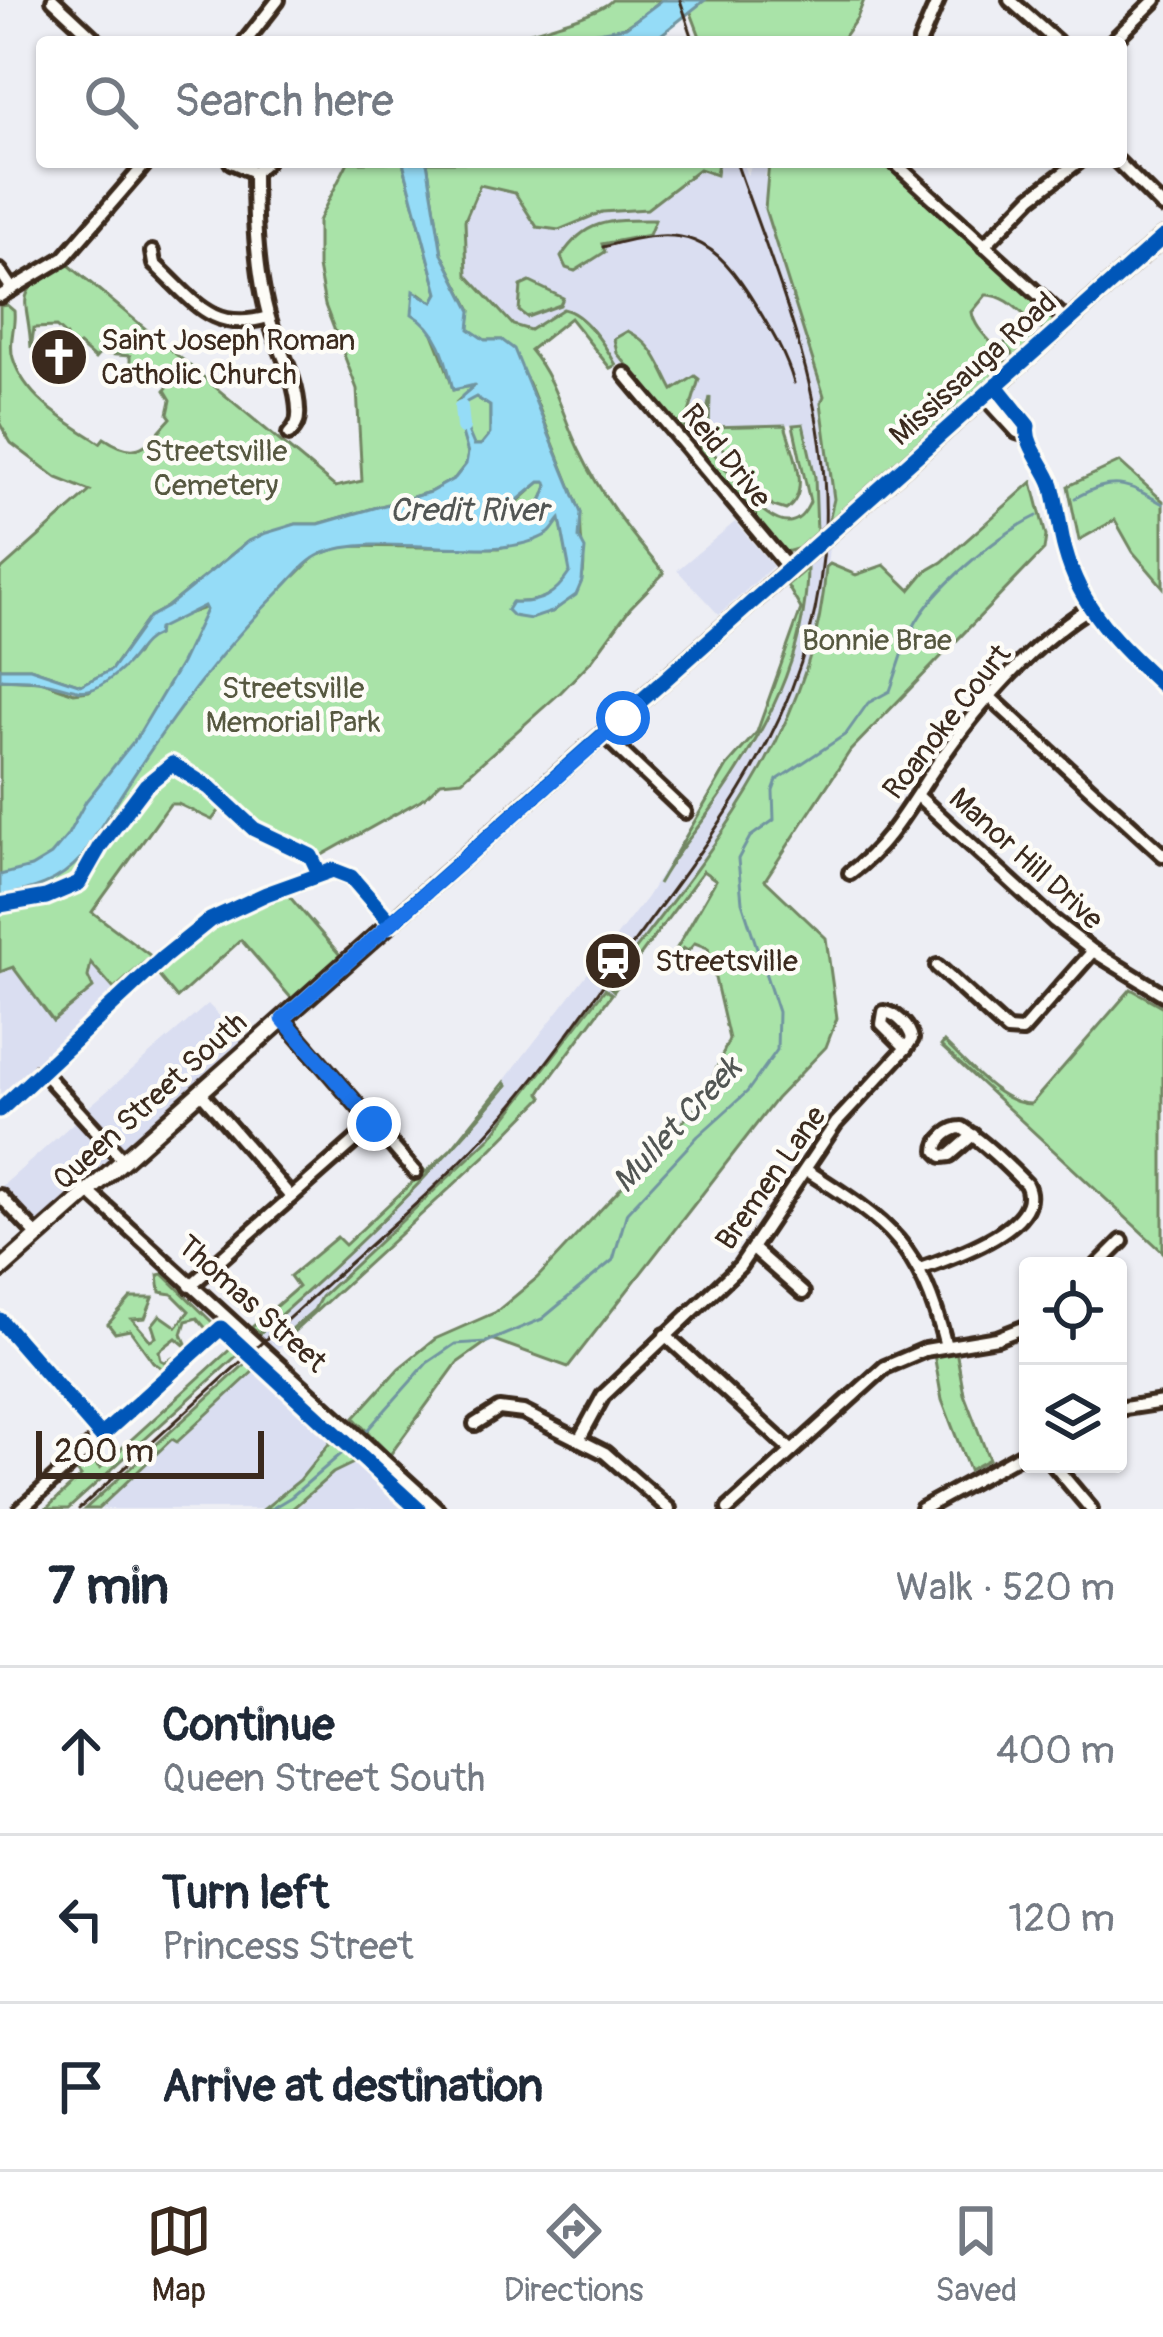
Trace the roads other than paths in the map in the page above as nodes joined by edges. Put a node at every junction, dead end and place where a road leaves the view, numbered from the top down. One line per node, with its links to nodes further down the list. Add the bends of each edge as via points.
1 (53, 0): 6 (street)
2 (278, 0): 7 (street)
3 (938, 0): 8 (street)
4 (1010, 0): 9 (street)
5 (1156, 0): 10 (street)
6 (92, 36)
7 (250, 36)
8 (923, 36)
9 (1050, 36)
10 (1118, 36)
11 (142, 168): 21 (street, via 77,246)
12 (249, 168): 23 (street)
13 (900, 168): 18 (street)
14 (1070, 168): 18 (street)
15 (1124, 168): 16 (street)
16 (1163, 207)
17 (1163, 237): 24 (main road, Mississauga Road)
18 (984, 246): 24 (street)
19 (152, 252): 23 (street, via 154,264 217,317 232,324)
20 (0, 271): 21 (street)
21 (12, 289): 22 (street)
22 (0, 296)
23 (268, 317): 27 (street, via 295,389 297,426)
24 (1067, 320): 26 (main road, Mississauga Road)
25 (625, 374): 29 (street, Reid Drive)
26 (990, 392): 28 (main road, Mississauga Road); 30 (street, via 1051,481 1066,554)
27 (289, 434)
28 (820, 542): 29 (main road, Queen Street South)
29 (790, 570): 33 (main road, Queen Street South)
30 (1088, 608): 31 (street); 32 (street, Roanoke Court, via 1040,641)
31 (1163, 686)
32 (991, 698): 34 (street, Roanoke Court); 36 (street)
33 (604, 735): 35 (street); 38 (main road, Queen Street South)
34 (920, 796): 37 (street, Roanoke Court); 39 (street, Manor Hill Drive)
35 (685, 812)
36 (1163, 855)
37 (850, 873)
38 (391, 923): 42 (main road, Queen Street South); 44 (street, via 337,871 266,894 210,920)
39 (1093, 951): 40 (street, via 1016,1033); 41 (street, Manor Hill Drive)
40 (937, 966)
41 (1163, 994)
42 (283, 1019): 45 (main road, Queen Street South); 47 (street)
43 (906, 1048): 50 (street, Bremen Lane, via 847,1109)
44 (41, 1070): 46 (street); 49 (street)
45 (201, 1093): 49 (main road, Queen Street South); 54 (street)
46 (0, 1110)
47 (374, 1124): 51 (street); 54 (street)
48 (973, 1135): 59 (street, via 1026,1184 1029,1204 984,1246)
49 (124, 1161): 52 (main road, Queen Street South)
50 (806, 1170): 57 (street, Bremen Lane); 59 (street, via 884,1222)
51 (415, 1172)
52 (89, 1192): 55 (main road, Queen Street South); 61 (street, Thomas Street)
53 (0, 1196): 55 (street)
54 (291, 1197): 61 (street)
55 (38, 1236): 60 (main road, Queen Street South)
56 (1122, 1241): 58 (street)
57 (753, 1249): 62 (street); 66 (street, Bremen Lane)
58 (1106, 1257)
59 (920, 1269): 67 (street)
60 (0, 1270)
61 (190, 1286): 64 (street, Thomas Street)
62 (803, 1293)
63 (0, 1320): 71 (street)
64 (228, 1322): 71 (street); 77 (street, Thomas Street)
65 (1019, 1329): 67 (street)
66 (665, 1335): 72 (street, Bremen Lane, via 603,1396); 73 (street)
67 (946, 1346): 73 (street, via 885,1367)
68 (1163, 1402): 69 (street)
69 (1127, 1407)
70 (476, 1424): 72 (street, via 508,1408)
71 (101, 1436): 76 (street)
72 (579, 1440): 78 (street, via 614,1459)
73 (792, 1451): 79 (street)
74 (1019, 1455): 80 (street)
75 (1060, 1473): 81 (street)
76 (21, 1509)
77 (437, 1509)
78 (669, 1509)
79 (728, 1509)
80 (922, 1509)
81 (1090, 1509)

